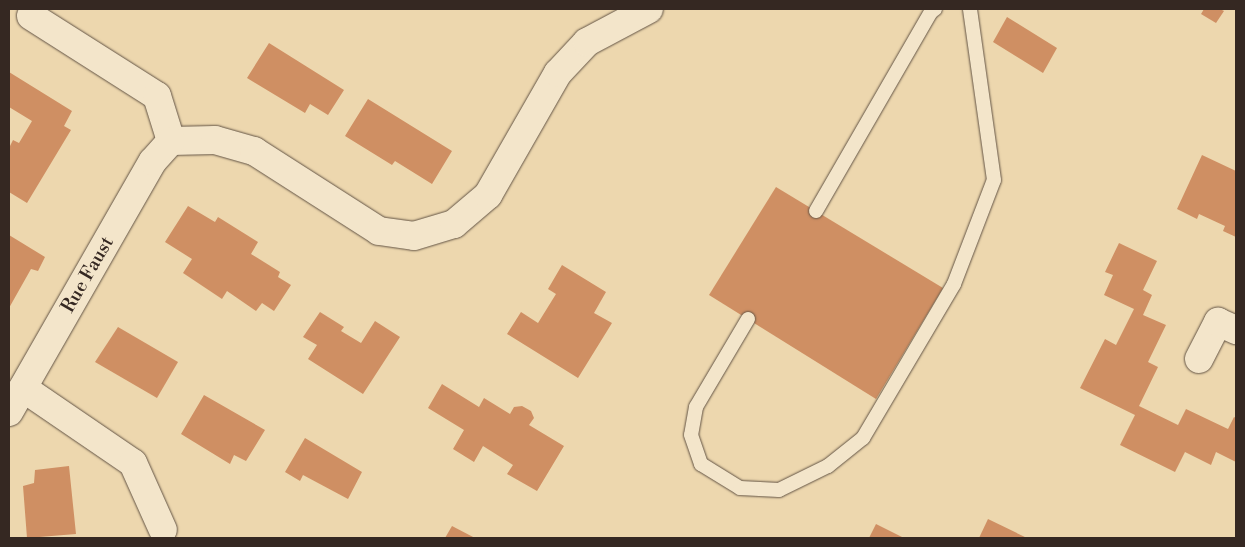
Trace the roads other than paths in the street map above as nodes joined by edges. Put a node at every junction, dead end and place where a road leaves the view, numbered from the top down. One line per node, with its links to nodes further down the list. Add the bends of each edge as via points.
1 (648, 9): 5 (street, via 587,42 558,74 488,195 454,224 414,236 379,231 254,151 215,140)
2 (935, 9): 6 (lane)
3 (970, 9): 7 (lane, via 994,180 954,284 863,438 828,466 779,490 740,488 701,464 691,435 696,408)
4 (31, 16): 5 (street, via 157,96)
5 (171, 141): 10 (street, Rue Faust, via 153,161)
6 (816, 211)
7 (748, 319)
8 (1236, 330): 9 (street, via 1218,322)
9 (1200, 359)
10 (23, 388): 11 (street, Rue Faust); 12 (street, via 133,463)
11 (9, 412)
12 (163, 530)

